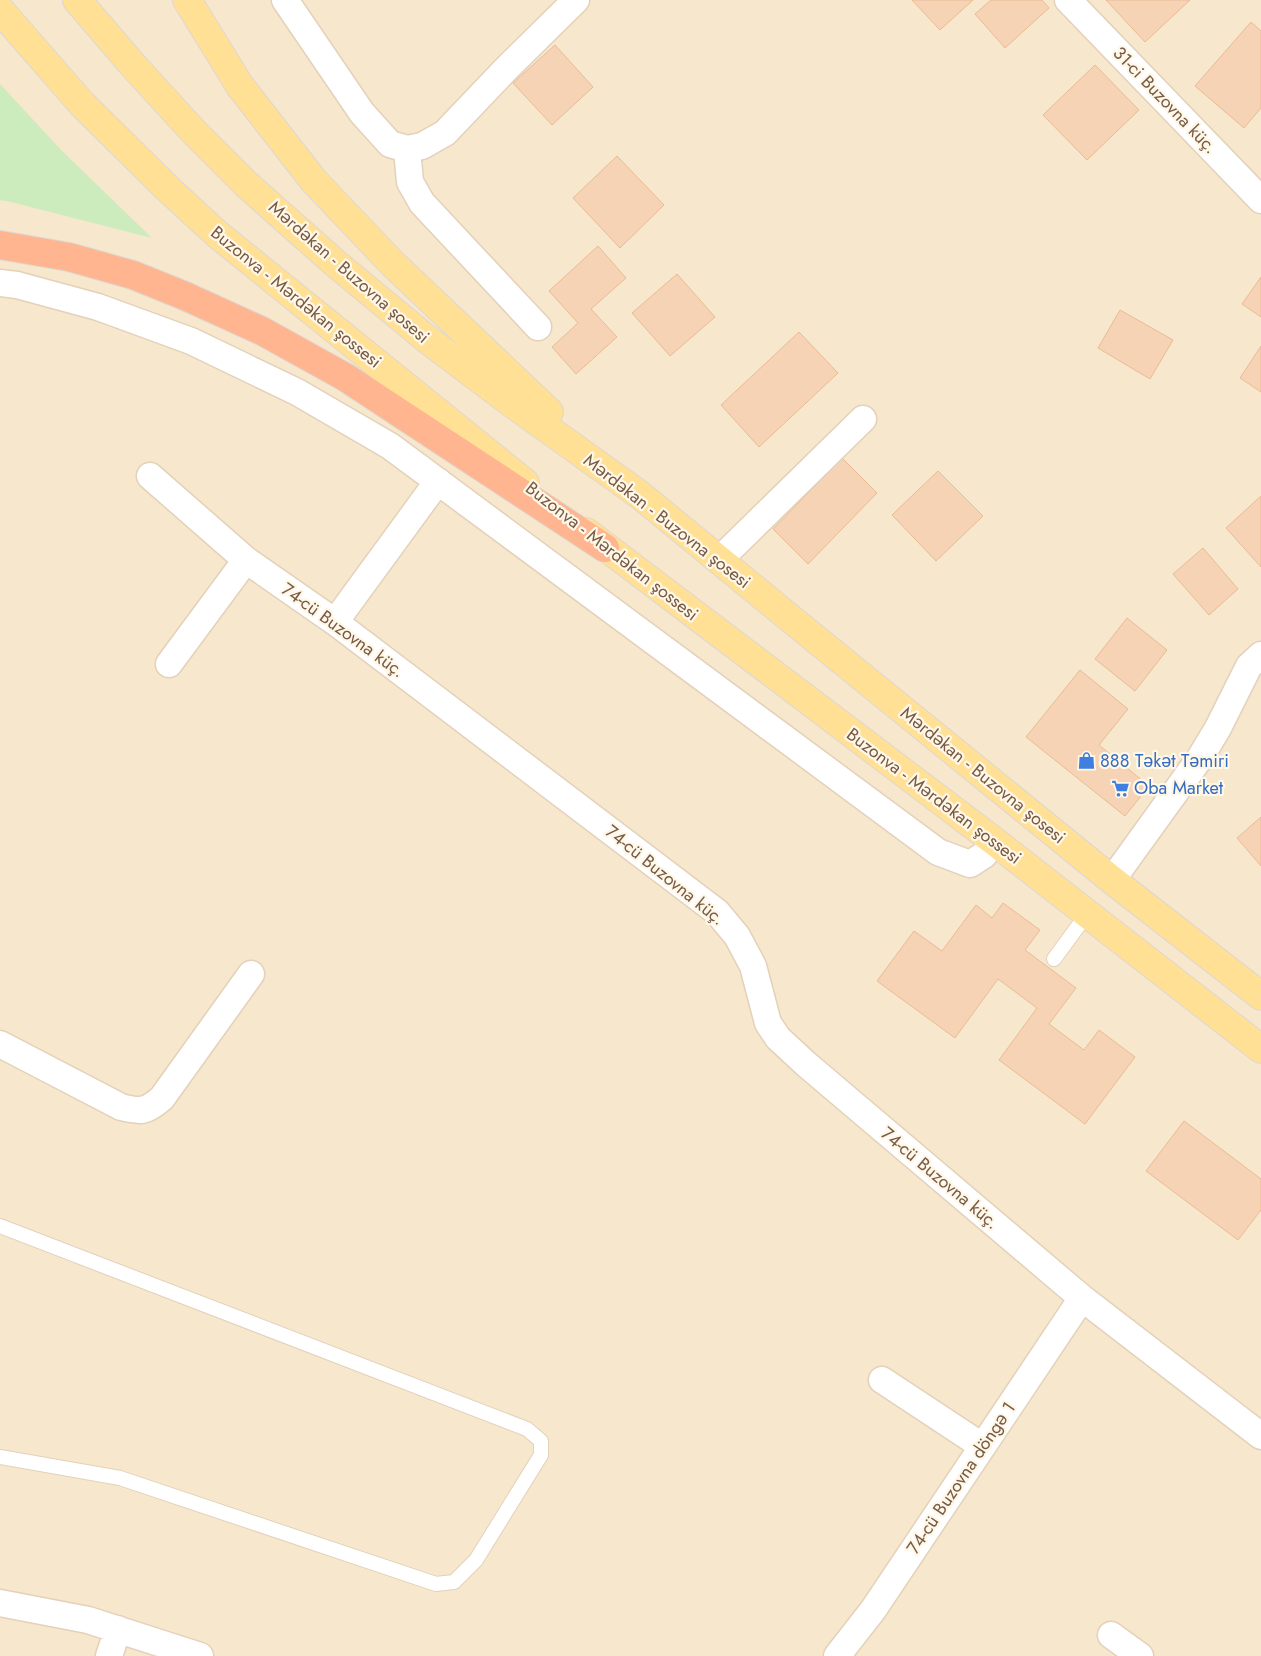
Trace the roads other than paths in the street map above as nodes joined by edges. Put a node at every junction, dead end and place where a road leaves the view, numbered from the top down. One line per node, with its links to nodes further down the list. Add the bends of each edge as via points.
1 (77, 0): 15 (main road, Mərdəkan - Buzovna şosesi, via 193,131 246,184 335,263 451,358)
2 (187, 0): 15 (main road, via 240,86 314,181 392,264)
3 (285, 0): 7 (street, via 362,113)
4 (576, 0): 7 (street, via 445,133 422,146)
5 (1068, 0): 8 (street, 31-ci Buzovna küç.)
6 (0, 10): 16 (main road, Buzonva - Mərdəkan şossesi, via 82,104 217,234)
7 (398, 146): 11 (street, via 410,182 422,203)
8 (1261, 200)
9 (0, 245): 16 (highway, via 69,257 133,275 262,331 344,377)
10 (0, 283): 14 (street, via 98,307 191,341 297,392 390,446)
11 (538, 327)
12 (863, 419): 18 (street)
13 (150, 476): 17 (street, 74-cü Buzovna küç.)
14 (438, 481): 19 (street); 22 (street, via 938,852 970,864 984,855)
15 (640, 495): 18 (main road, Mərdəkan - Buzovna şosesi)
16 (604, 548): 22 (main road, Buzonva - Mərdəkan şossesi)
17 (246, 560): 19 (street, 74-cü Buzovna küç.); 21 (street)
18 (719, 560): 23 (main road, Mərdəkan - Buzovna şosesi)
19 (335, 622): 31 (street, 74-cü Buzovna küç., via 717,912 737,936 753,966 768,1023 778,1038)
20 (1261, 655): 23 (street, via 1249,666 1200,758)
21 (169, 664)
22 (994, 841): 24 (main road, Buzonva - Mərdəkan şossesi)
23 (1112, 880): 27 (main road, Mərdəkan - Buzovna şosesi)
24 (1087, 914): 25 (lane); 29 (main road, Buzonva - Mərdəkan şossesi)
25 (1054, 959)
26 (251, 974): 28 (street, via 162,1098 150,1108 138,1111 121,1107)
27 (1261, 996)
28 (0, 1044)
29 (1261, 1049)
30 (0, 1226): 35 (lane, via 527,1429 541,1441 541,1455 476,1560 454,1582 436,1584 120,1478)
31 (1082, 1298): 33 (street, 74-cü Buzovna küç.); 34 (street, 74-cü Buzovna döngə 1)
32 (882, 1380): 34 (street)
33 (1261, 1436)
34 (982, 1446): 41 (street, 74-cü Buzovna döngə 1, via 873,1610)
35 (0, 1457)
36 (0, 1603): 37 (street, via 66,1615)
37 (118, 1630): 39 (street); 40 (street)
38 (1111, 1635): 42 (street)
39 (109, 1656)
40 (200, 1656)
41 (837, 1656)
42 (1140, 1656)

